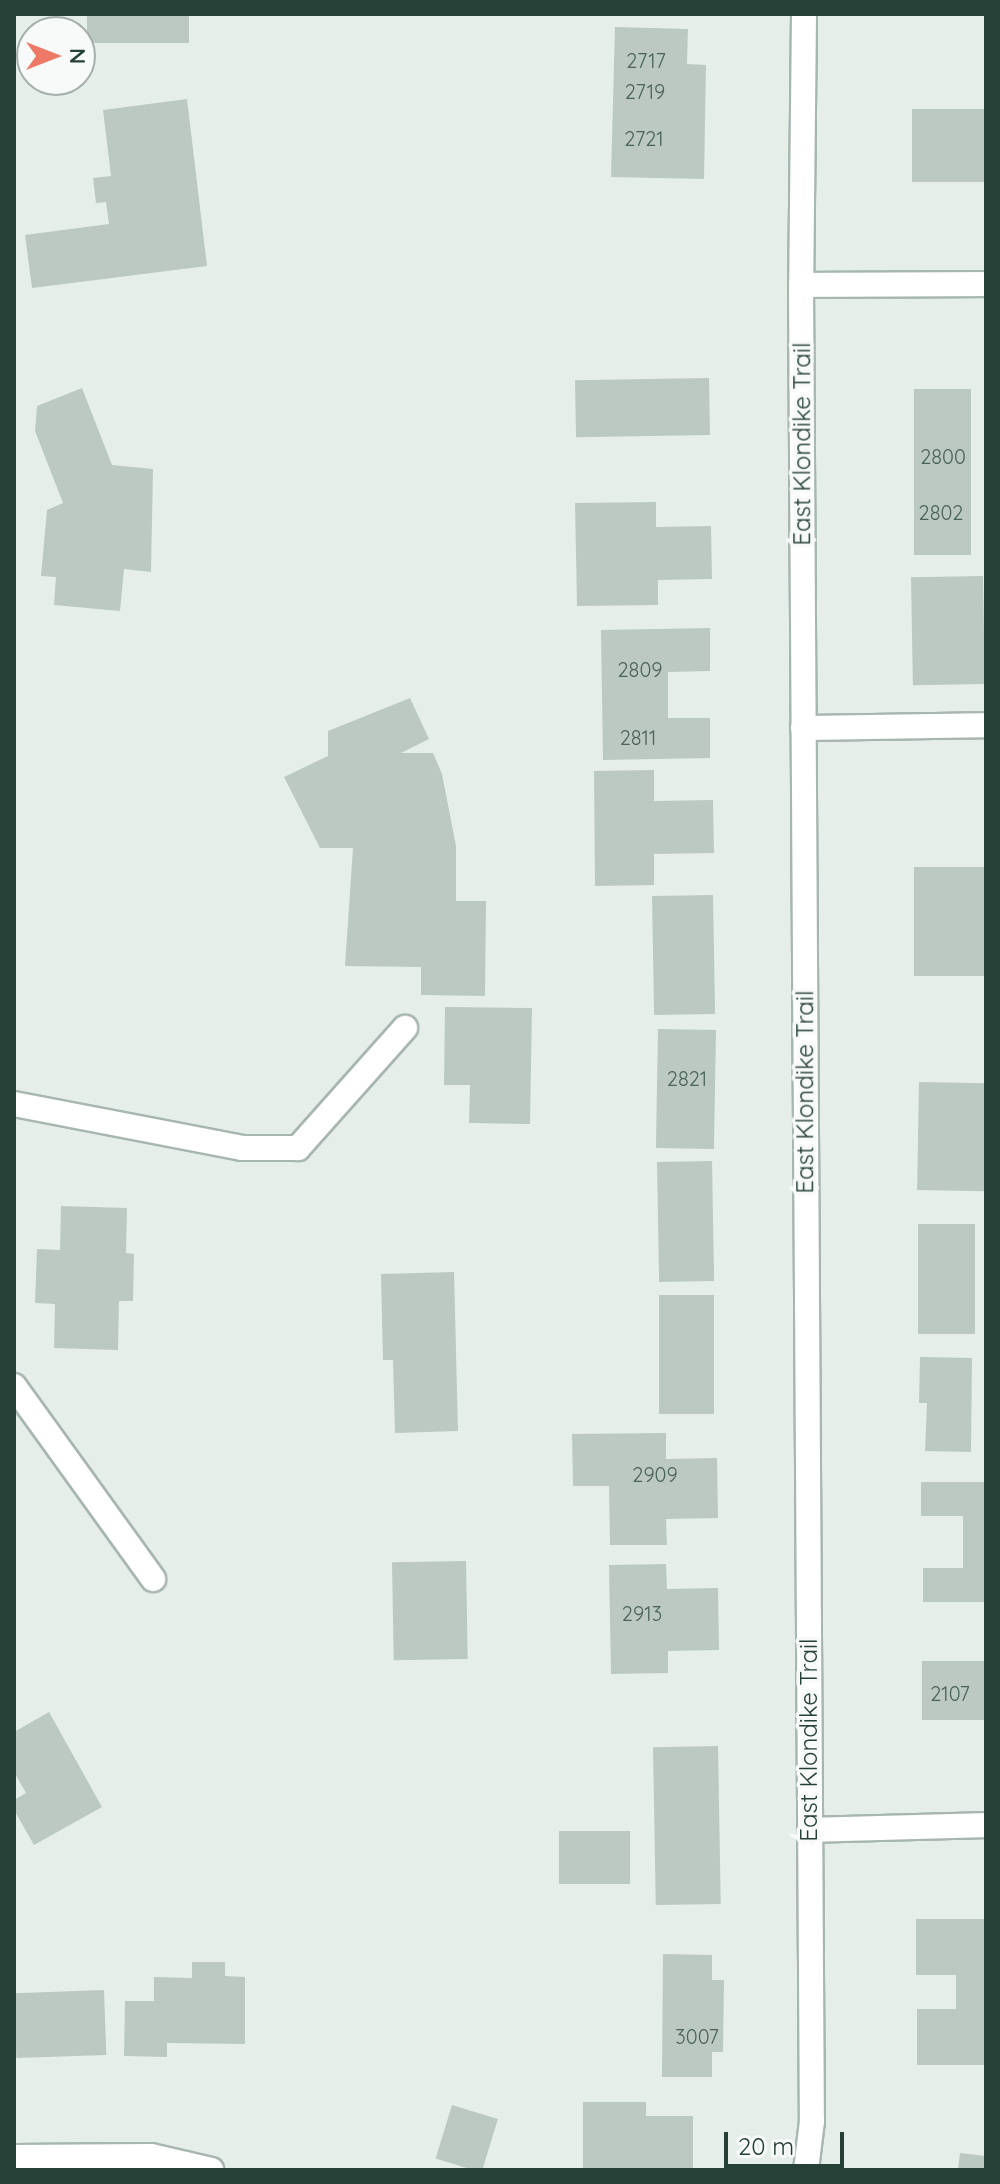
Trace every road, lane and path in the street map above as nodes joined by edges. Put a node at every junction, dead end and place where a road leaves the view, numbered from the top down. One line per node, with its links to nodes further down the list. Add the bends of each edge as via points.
1 (804, 14): 3 (street, East Klondike Trail)
2 (986, 284): 3 (street)
3 (801, 285): 5 (street, East Klondike Trail)
4 (986, 725): 5 (street)
5 (803, 728): 11 (street, East Klondike Trail)
6 (405, 1028): 7 (street, via 298,1148 242,1148)
7 (14, 1104)
8 (14, 1386): 9 (street)
9 (153, 1579)
10 (986, 1825): 11 (street)
11 (810, 1830): 14 (street, East Klondike Trail, via 812,2121)
12 (14, 2157): 13 (street, via 151,2156)
13 (211, 2170)
14 (806, 2170)

